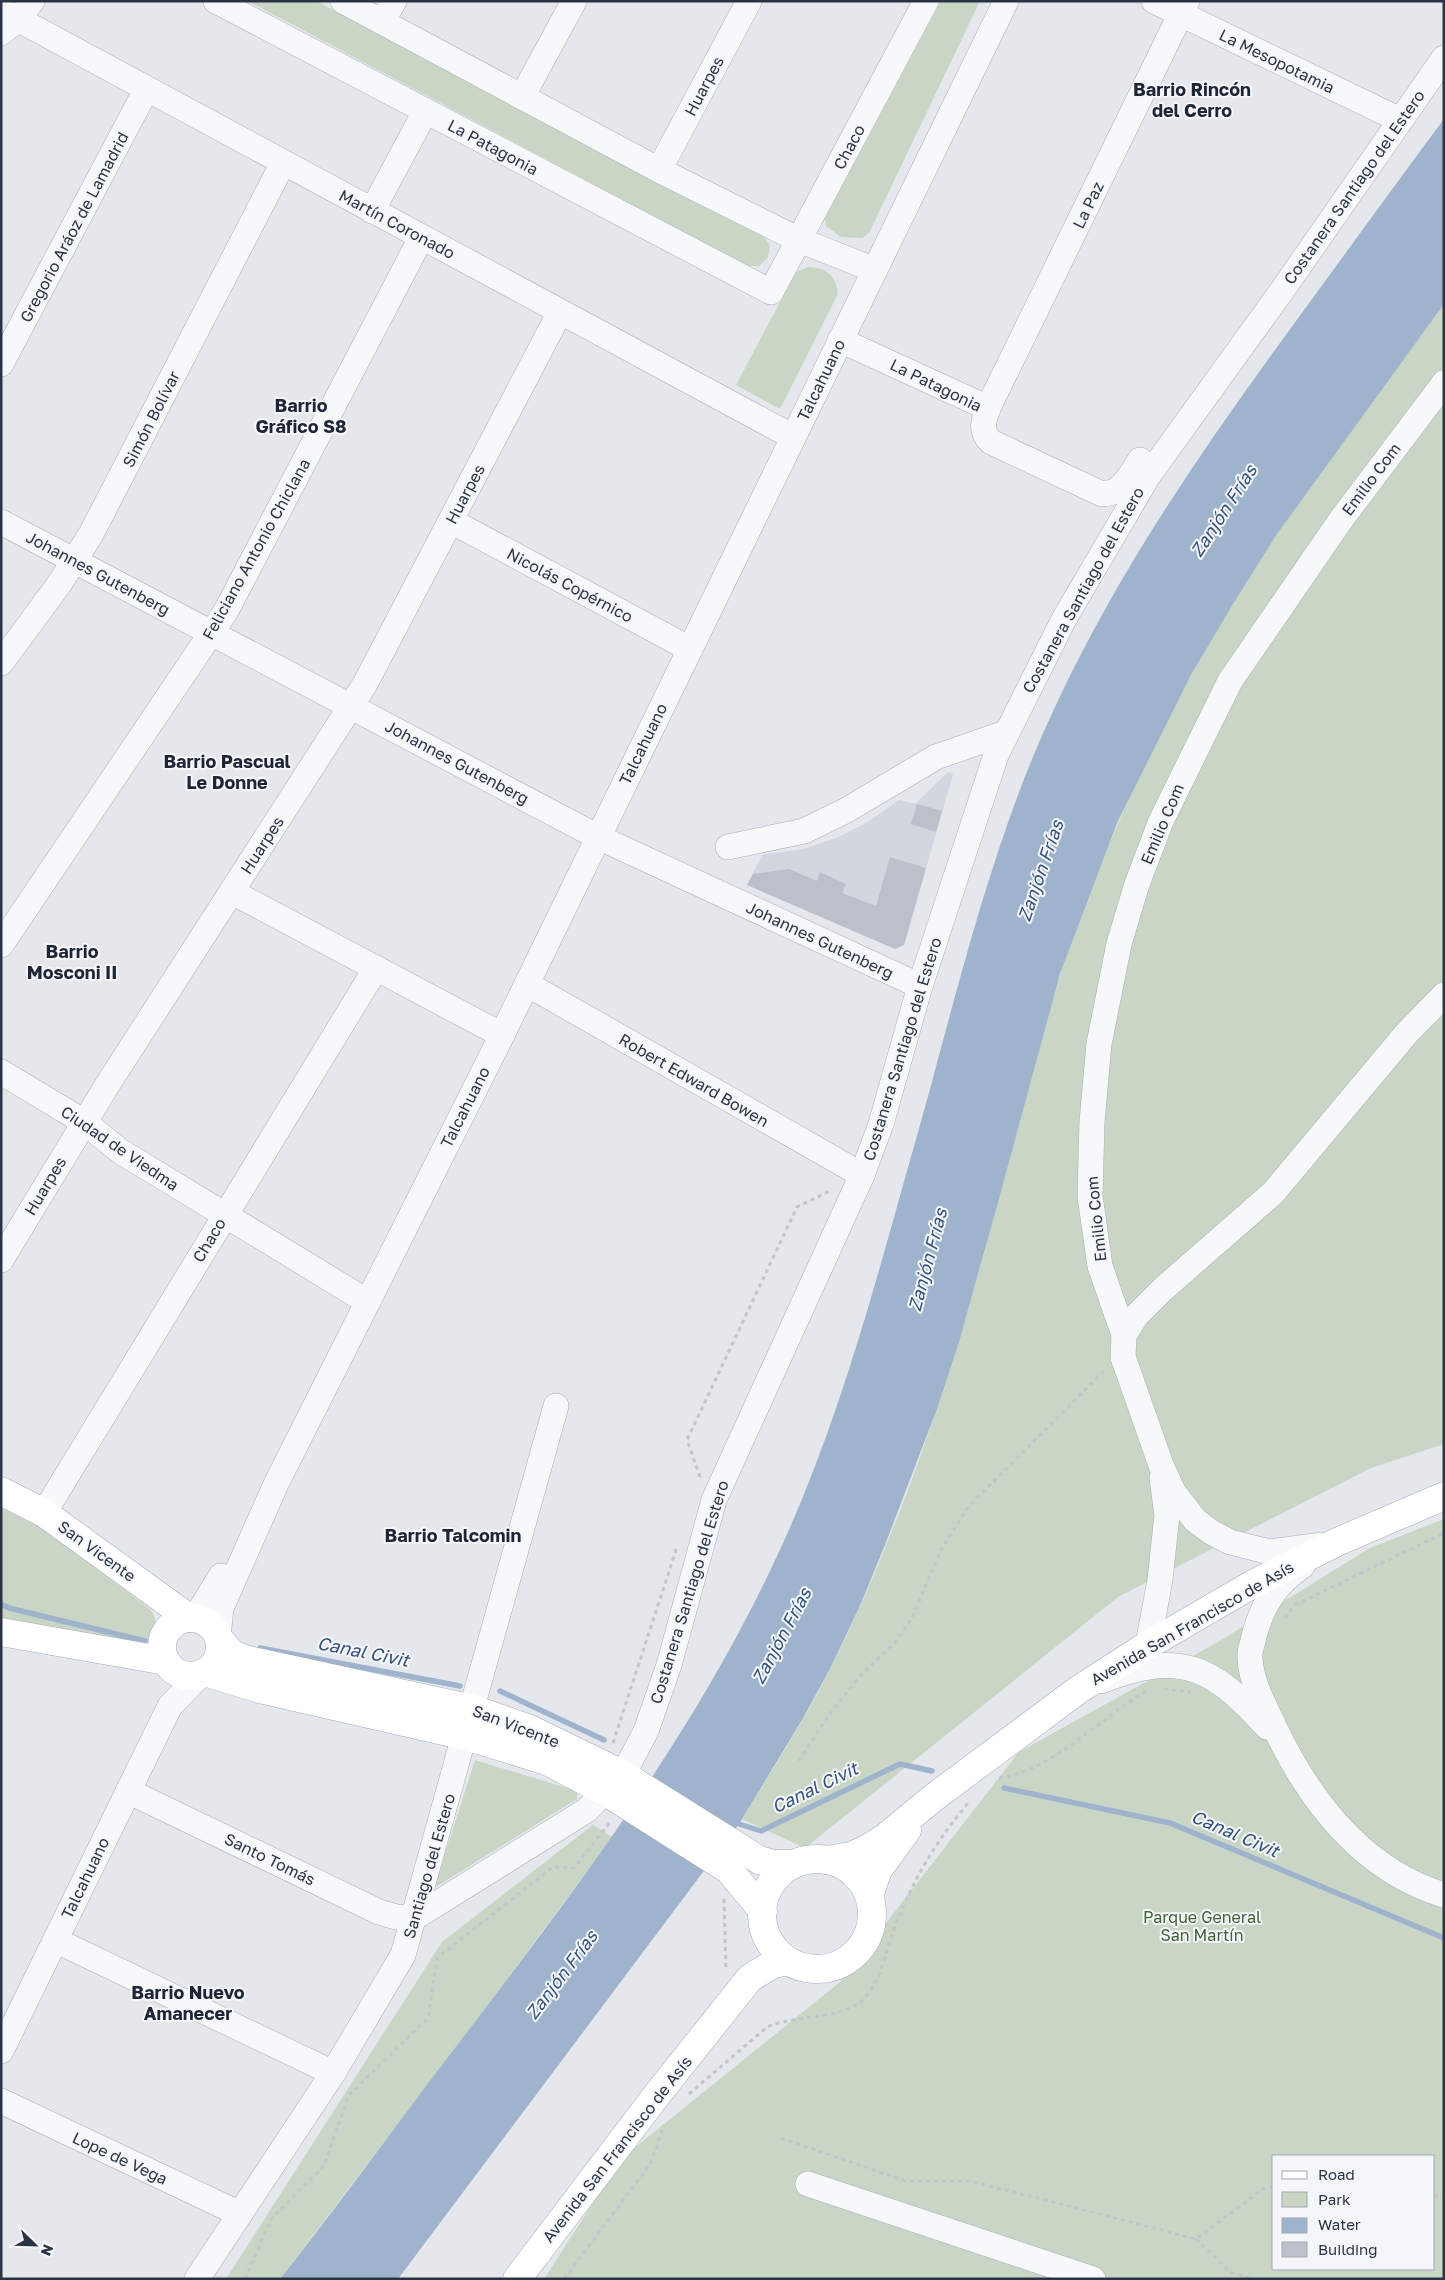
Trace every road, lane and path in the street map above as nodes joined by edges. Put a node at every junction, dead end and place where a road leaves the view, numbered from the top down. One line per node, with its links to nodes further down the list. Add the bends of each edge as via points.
1 (32, 1): 11 (street)
2 (216, 1): 15 (street, La Patagonia)
3 (343, 1): 10 (street)
4 (574, 1): 14 (street)
5 (749, 1): 18 (street, Huarpes)
6 (926, 1): 21 (street, Chaco)
7 (1006, 1): 22 (street, Talcahuano)
8 (1154, 1): 9 (street, La Mesopotamia)
9 (1184, 8): 16 (street, La Mesopotamia); 29 (street, La Paz)
10 (388, 12): 14 (street)
11 (6, 21): 13 (street, Martín Coronado)
12 (1444, 58): 16 (street, Costanera Santiago del Estero)
13 (146, 90): 17 (street, Martín Coronado); 27 (street, Gregorio Aráoz de Lamadrid)
14 (522, 97): 18 (street)
15 (425, 112): 19 (street); 23 (street, La Patagonia)
16 (1400, 120): 24 (street, Costanera Santiago del Estero)
17 (283, 163): 19 (street, Martín Coronado); 34 (street, Simón Bolívar)
18 (659, 170): 21 (street)
19 (372, 211): 20 (street, Martín Coronado)
20 (422, 238): 25 (street, Martín Coronado); 35 (street, Feliciano Antonio Chiclana)
21 (799, 240): 22 (street); 23 (street, Chaco)
22 (875, 270): 26 (street, Talcahuano)
23 (772, 292)
24 (1281, 292): 31 (street, Costanera Santiago del Estero, via 1269,288 1259,296 1120,488); 39 (street, Costanera Santiago del Estero, via 1148,476 1064,619)
25 (560, 312): 30 (street, Martín Coronado); 32 (street, Huarpes)
26 (840, 340): 29 (street, La Patagonia); 30 (street, Talcahuano)
27 (1, 364)
28 (1444, 383): 55 (street, Emilio Com, via 1340,521 1230,681 1161,821 1137,884 1119,944 1100,1035 1092,1122 1090,1196 1100,1266)
29 (988, 408): 31 (street, La Patagonia, via 982,425 984,436 991,442 1102,494)
30 (793, 436): 36 (street, Talcahuano)
31 (1112, 494)
32 (451, 521): 36 (street, Nicolás Copérnico); 38 (street, Huarpes)
33 (1, 522): 34 (street, Johannes Gutenberg)
34 (75, 561): 35 (street, Johannes Gutenberg); 37 (street, Simón Bolívar)
35 (212, 633): 38 (street, Johannes Gutenberg); 43 (street, Feliciano Antonio Chiclana)
36 (690, 649): 40 (street, Talcahuano)
37 (1, 663)
38 (351, 706): 40 (street, Johannes Gutenberg); 42 (street, Huarpes)
39 (1005, 733): 41 (street, via 936,757 845,811 804,831); 46 (street, Costanera Santiago del Estero)
40 (598, 837): 45 (street, Talcahuano); 46 (street, Johannes Gutenberg)
41 (728, 847)
42 (232, 892): 44 (street); 50 (street, Huarpes)
43 (1, 945)
44 (376, 968): 48 (street); 52 (street, Chaco)
45 (526, 984): 48 (street, Talcahuano); 51 (street, Robert Edward Bowen)
46 (920, 986): 51 (street, Costanera Santiago del Estero, via 881,1124)
47 (1444, 995): 55 (street, via 1406,1034 1273,1193 1136,1316)
48 (502, 1035): 54 (street, Talcahuano)
49 (1, 1072): 50 (street, Ciudad de Viedma)
50 (84, 1122): 52 (street, Ciudad de Viedma, via 120,1152); 53 (street, Huarpes)
51 (862, 1175): 76 (street, Costanera Santiago del Estero, via 714,1500 659,1697 638,1749)
52 (224, 1216): 54 (street, Ciudad de Viedma); 61 (street, Chaco)
53 (1, 1260)
54 (368, 1302): 58 (street, Talcahuano)
55 (1124, 1343): 57 (street, Emilio Com); 74 (path, via 969,1506 942,1548 911,1620 897,1640 859,1677)
56 (556, 1406): 71 (street, Santiago del Estero)
57 (1161, 1465): 62 (street, via 1174,1493 1195,1520 1230,1542 1269,1552); 66 (street, via 1167,1515)
58 (276, 1484): 63 (street, Talcahuano); 65 (street, Talcahuano, via 221,1608)
59 (1, 1491): 61 (main road, San Vicente)
60 (1444, 1496): 62 (main road, Avenida San Francisco de Asís)
61 (44, 1513): 63 (main road, San Vicente)
62 (1337, 1542): 66 (main road, Avenida San Francisco de Asís, via 1253,1584); 73 (street, via 1289,1575 1273,1591 1256,1627 1249,1657 1265,1708)
63 (192, 1618): 65 (main road, via 209,1624); 67 (main road, via 172,1625 166,1633 163,1652)
64 (1, 1632): 67 (main road)
65 (219, 1638): 68 (main road, via 218,1658); 71 (main road, San Vicente, via 232,1654 248,1660)
66 (1148, 1645): 69 (main road, Avenida San Francisco de Asís)
67 (167, 1662): 68 (main road, via 183,1674); 70 (street, Talcahuano, via 171,1680)
68 (203, 1673): 70 (street, Talcahuano); 72 (main road, San Vicente)
69 (1078, 1690): 73 (street, via 1144,1668 1189,1667 1219,1680 1247,1705); 75 (main road, Avenida San Francisco de Asís)
70 (170, 1706): 77 (street, Talcahuano)
71 (473, 1709): 72 (street, Santiago del Estero); 76 (main road, San Vicente, via 532,1730)
72 (466, 1736): 76 (main road, San Vicente); 86 (street, Santiago del Estero)
73 (1283, 1746): 85 (street, via 1337,1827 1362,1851 1409,1881)
74 (799, 1761)
75 (975, 1780): 78 (main road, Avenida San Francisco de Asís); 94 (path, via 923,1865 898,1914 881,1970 870,1991 857,2005 835,2013 781,2021)
76 (614, 1783): 79 (main road, San Vicente); 86 (street, Costanera Santiago del Estero, via 587,1810)
77 (128, 1790): 86 (street, Santo Tomás, via 379,1912 396,1918); 88 (street, Talcahuano)
78 (933, 1798): 81 (main road, Avenida San Francisco de Asís, via 867,1849 851,1856); 84 (main road, Avenida San Francisco de Asís, via 878,1870)
79 (630, 1805): 80 (main road, San Vicente); 103 (path, via 574,1868 553,1867 437,1958 428,2018 349,2095 324,2166 270,2218)
80 (720, 1850): 82 (main road, San Vicente, via 773,1864); 87 (main road, San Vicente)
81 (826, 1860): 82 (main road, Avenida San Francisco de Asís, via 810,1859); 84 (main road, Avenida San Francisco de Asís, via 852,1872)
82 (794, 1864): 87 (main road, Avenida San Francisco de Asís, via 772,1883 766,1896)
83 (722, 1894): 90 (path)
84 (869, 1895): 89 (main road, Avenida San Francisco de Asís, via 870,1929 852,1956 838,1965 821,1969 804,1968)
85 (1444, 1895)
86 (414, 1918): 93 (street, Santiago del Estero, via 399,1966)
87 (763, 1919): 89 (main road, Avenida San Francisco de Asís, via 770,1941); 91 (main road, Avenida San Francisco de Asís, via 749,1961)
88 (55, 1940): 92 (street, Talcahuano); 93 (street)
89 (789, 1961): 91 (main road, Avenida San Francisco de Asís, via 772,1964 750,1978)
90 (724, 1976)
91 (717, 2020): 94 (main road, Avenida San Francisco de Asís)
92 (1, 2050)
93 (333, 2073): 100 (street, Santiago del Estero)
94 (677, 2088): 104 (main road, Avenida San Francisco de Asís)
95 (1, 2101): 100 (street, Lope de Vega)
96 (666, 2120): 105 (path, via 651,2163)
97 (781, 2138): 101 (path, via 906,2181 971,2181)
98 (808, 2184): 106 (street)
99 (1272, 2187): 101 (path, via 1266,2187)
100 (240, 2214): 102 (street, Santiago del Estero)
101 (1196, 2239): 107 (path, via 1230,2272)
102 (197, 2279)
103 (245, 2279)
104 (517, 2279)
105 (564, 2279)
106 (1093, 2279)
107 (1252, 2279)

